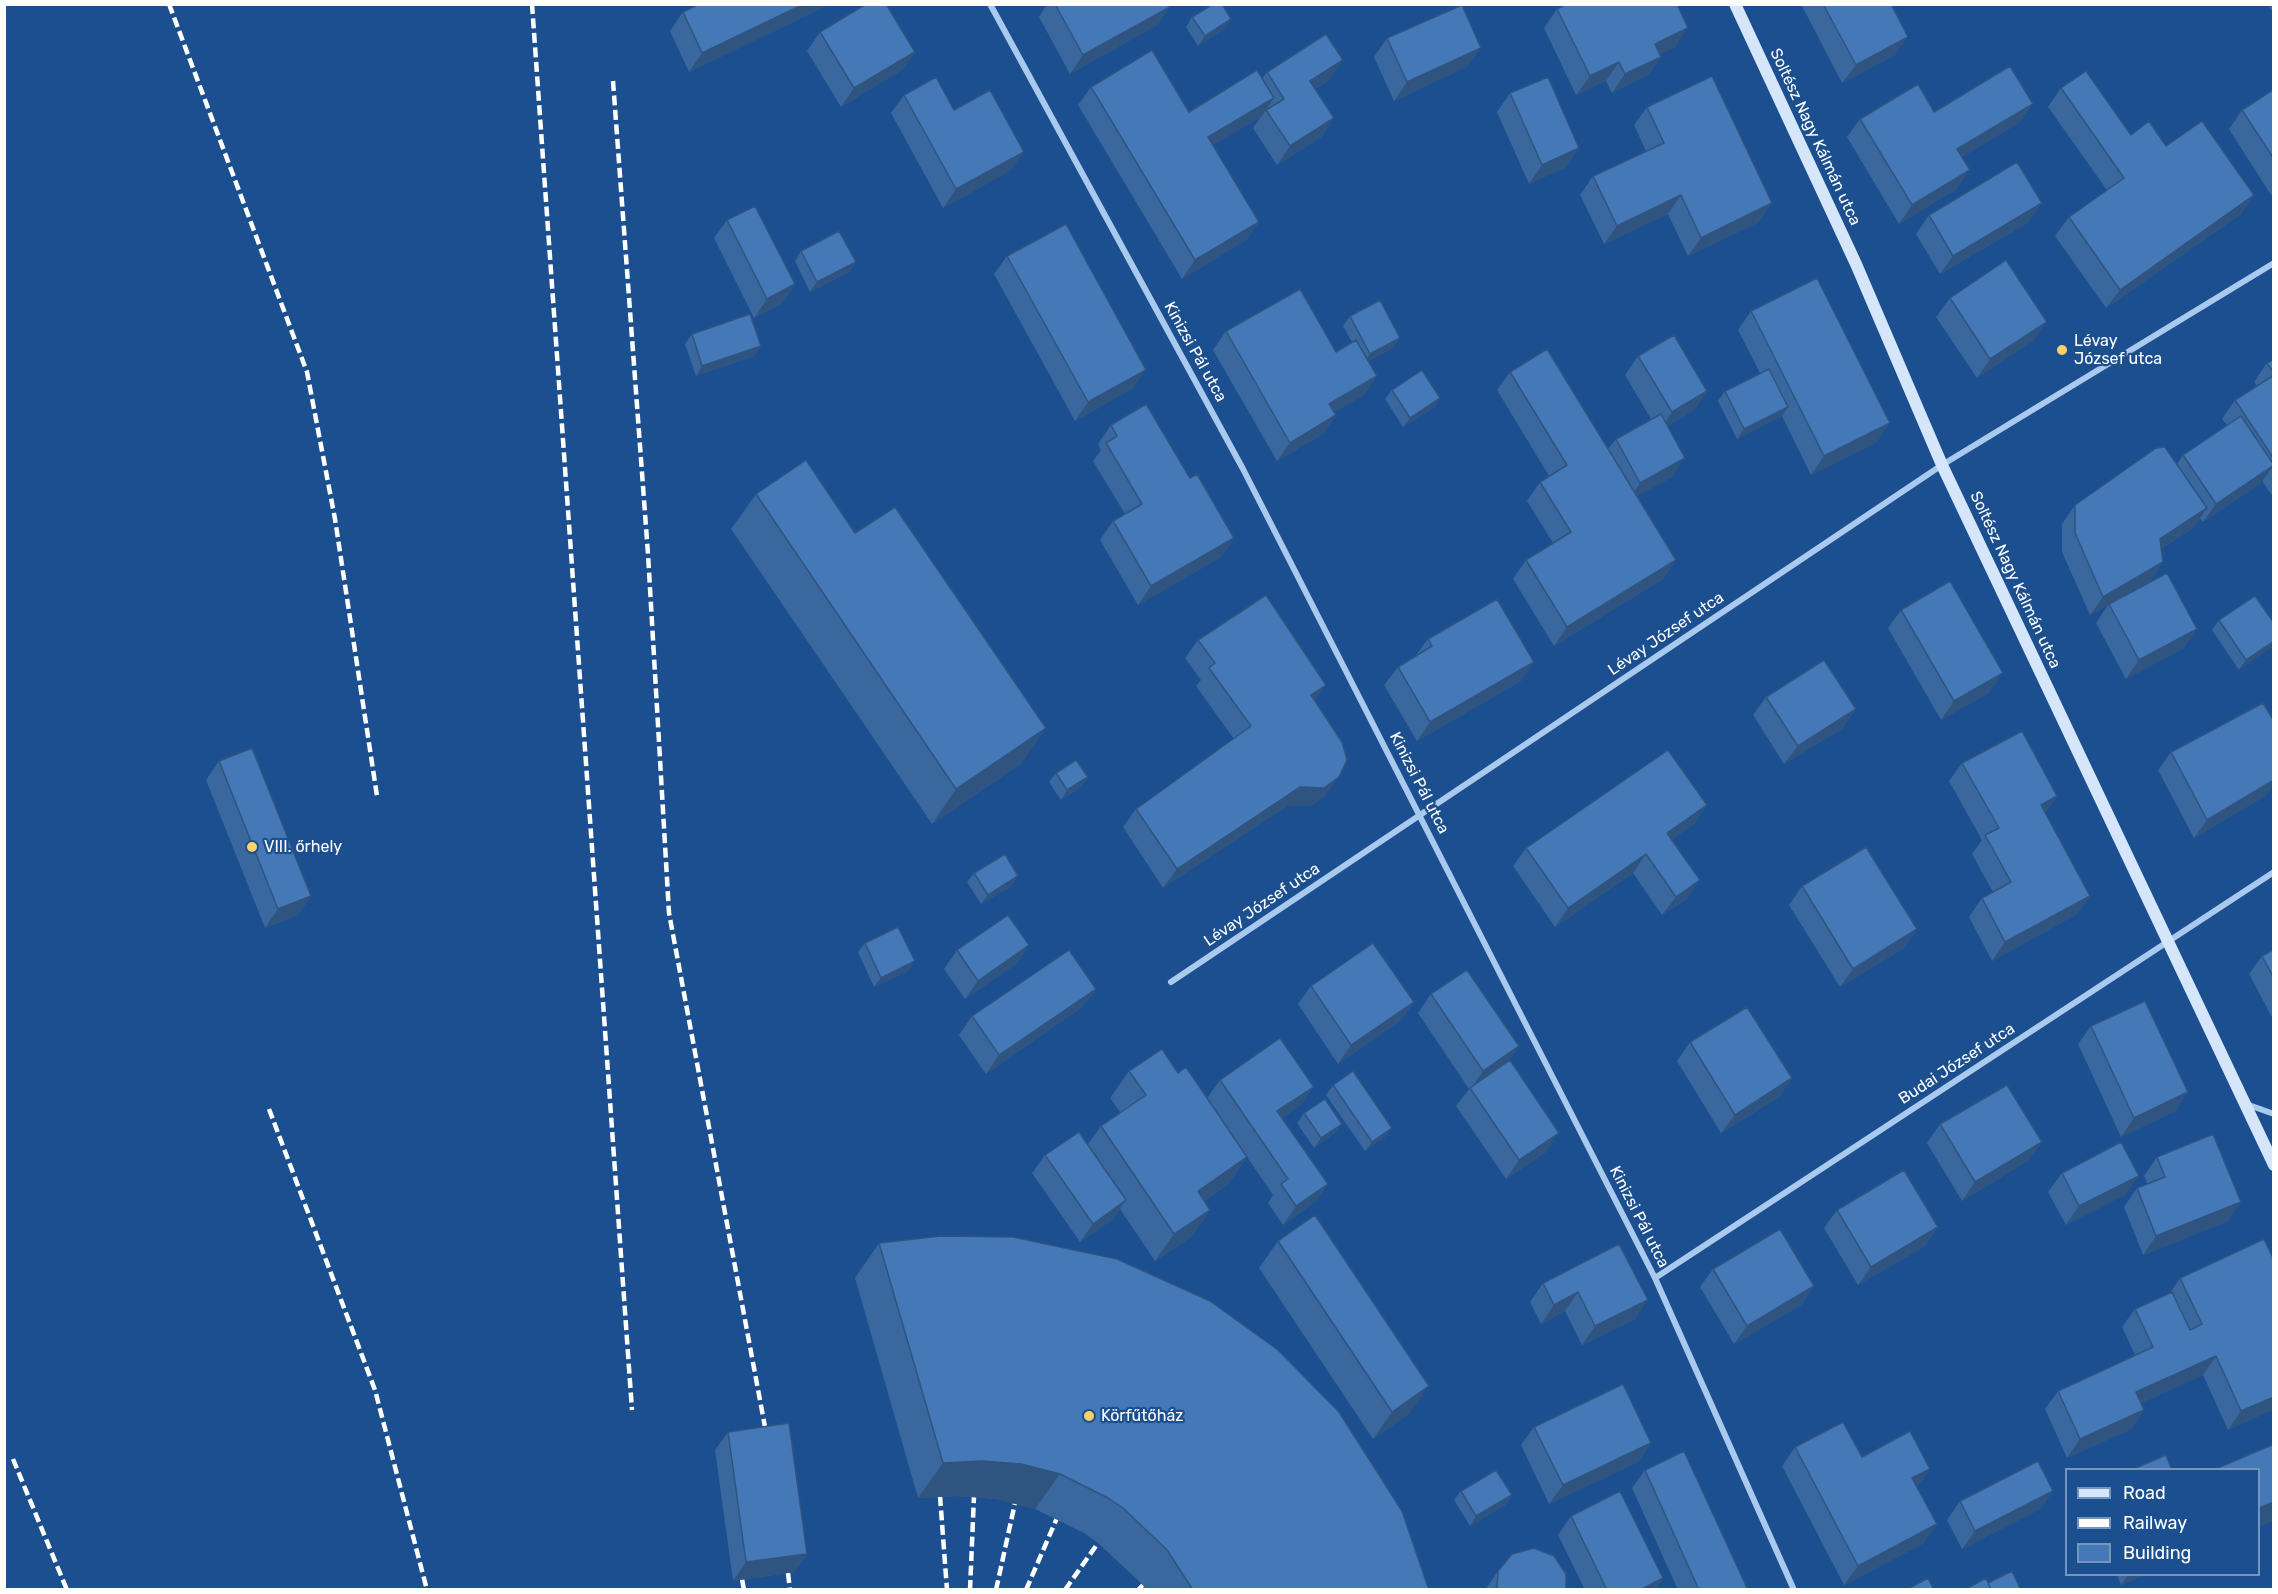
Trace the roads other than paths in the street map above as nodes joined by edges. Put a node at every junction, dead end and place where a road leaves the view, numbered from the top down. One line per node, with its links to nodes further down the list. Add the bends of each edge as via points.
1 (990, 4): 5 (street, Kinizsi Pál utca, via 1243,469)
2 (1735, 4): 4 (street, Soltész Nagy Kálmán utca, via 1856,264)
3 (2274, 263): 4 (street, Lévay József utca)
4 (1942, 465): 5 (street, Lévay József utca); 7 (street, Soltész Nagy Kálmán utca)
5 (1420, 816): 8 (street, Lévay József utca); 12 (street, Kinizsi Pál utca)
6 (2274, 872): 7 (street, Budai József utca)
7 (2168, 942): 9 (street, Soltész Nagy Kálmán utca); 12 (street, Budai József utca)
8 (1171, 982)
9 (2244, 1104): 10 (street); 11 (street, Soltész Nagy Kálmán utca)
10 (2274, 1114)
11 (2274, 1166)
12 (1655, 1278): 13 (street, Kinizsi Pál utca)
13 (1794, 1590)

